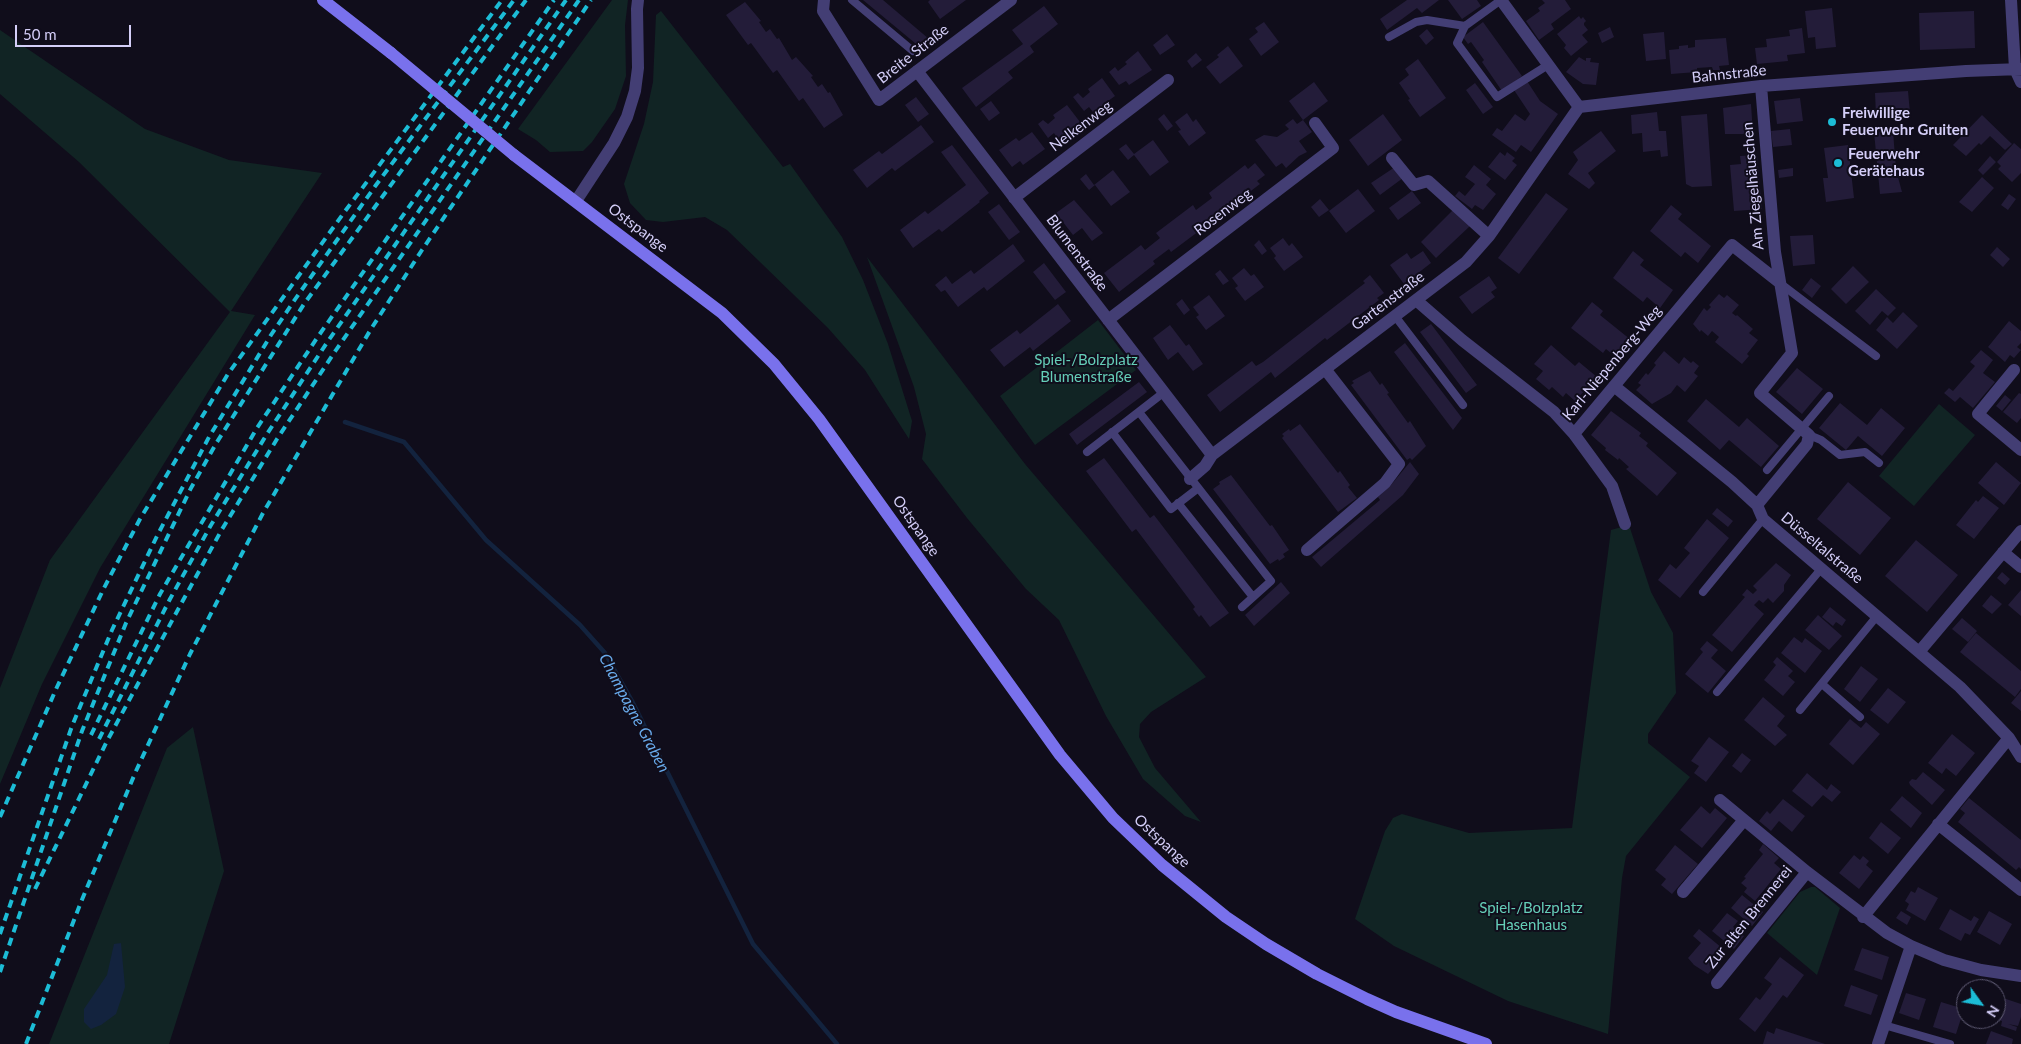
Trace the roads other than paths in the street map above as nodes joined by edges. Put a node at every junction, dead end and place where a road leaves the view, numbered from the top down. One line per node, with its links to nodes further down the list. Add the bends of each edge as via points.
1 (323, 0): 21 (main road, Ostspange, bridge, via 514,155)
2 (638, 0): 21 (street, via 638,68 627,117)
3 (824, 0): 13 (street, Breite Straße, via 823,11 879,100)
4 (852, 0): 10 (lane)
5 (1011, 0): 13 (street, Breite Straße)
6 (1501, 0): 8 (lane); 11 (street)
7 (2011, 0): 12 (street)
8 (1465, 26): 9 (lane, via 1427,20 1416,22); 11 (lane, via 1457,43 1498,97)
9 (1389, 37)
10 (912, 51)
11 (1548, 65): 17 (street)
12 (2018, 69): 15 (street); 16 (street, Bahnstraße)
13 (916, 71): 20 (street, Blumenstraße)
14 (1168, 80): 20 (street, Nelkenweg)
15 (2021, 82)
16 (1760, 86): 17 (street, Bahnstraße); 23 (street, Am Ziegelhäuschen)
17 (1579, 107): 22 (street, Gartenstraße)
18 (1315, 122): 26 (street, Rosenweg, via 1333,148)
19 (1392, 158): 22 (street, via 1414,185 1428,181)
20 (1014, 198): 26 (street, Blumenstraße)
21 (576, 201): 75 (main road, Ostspange, via 722,313 774,364 819,419 1060,755 1114,818 1162,865 1226,917 1317,974 1389,1009)
22 (1489, 236): 24 (street, Gartenstraße, via 1466,262)
23 (1779, 282): 27 (lane); 30 (street, Karl-Niepenberg-Weg, via 1732,245); 36 (street, Am Ziegelhäuschen, via 1792,353 1760,393)
24 (1416, 300): 25 (street, Gartenstraße); 37 (street, Karl-Niepenberg-Weg, via 1554,412)
25 (1395, 316): 28 (street, Gartenstraße); 33 (lane)
26 (1108, 320): 31 (street, Blumenstraße)
27 (1876, 356)
28 (1326, 369): 40 (street, Gartenstraße); 49 (street, via 1398,464 1385,483)
29 (2014, 370): 38 (street, via 1978,414)
30 (1614, 386): 37 (street, Karl-Niepenberg-Weg); 45 (street)
31 (1163, 393): 34 (lane); 40 (street, Blumenstraße)
32 (1829, 396): 36 (lane)
33 (1463, 405)
34 (1138, 412): 35 (lane); 43 (lane)
35 (1112, 432): 39 (lane); 44 (lane, Gartenstraße, via 1171,509)
36 (1805, 432): 41 (lane, Am Ziegelhäuschen, via 1840,455 1865,452); 42 (lane); 45 (street, via 1807,444)
37 (1574, 434): 47 (street, via 1612,486)
38 (2021, 450)
39 (1087, 452)
40 (1212, 455): 43 (street, Gartenstraße)
41 (1879, 463)
42 (1766, 470)
43 (1194, 484): 44 (lane, Gartenstraße); 54 (lane, via 1271,580)
44 (1178, 503): 54 (lane)
45 (1757, 505): 46 (street, Düsseltalstraße)
46 (1762, 519): 52 (street, Düsseltalstraße); 53 (lane)
47 (1625, 524)
48 (2021, 531): 50 (street)
49 (1307, 550)
50 (2003, 552): 51 (street); 57 (street)
51 (2021, 567)
52 (1821, 569): 56 (street, Düsseltalstraße); 59 (lane)
53 (1703, 592)
54 (1253, 597): 55 (lane)
55 (1242, 606)
56 (1877, 616): 57 (street, Düsseltalstraße); 58 (lane)
57 (1919, 652): 62 (street, Düsseltalstraße, via 1960,687)
58 (1822, 684): 60 (lane); 61 (lane)
59 (1717, 692)
60 (1800, 710)
61 (1860, 717)
62 (2009, 738): 63 (street, Düsseltalstraße); 66 (street)
63 (2021, 757)
64 (1720, 800): 65 (street, Zur alten Brennerei)
65 (1744, 820): 67 (street, Zur alten Brennerei); 69 (street)
66 (1938, 824): 68 (street); 70 (street)
67 (1807, 872): 70 (street, Zur alten Brennerei); 73 (street, Zur alten Brennerei)
68 (2021, 890)
69 (1683, 892)
70 (1863, 916): 71 (street, Zur alten Brennerei)
71 (1911, 946): 72 (street, Zur alten Brennerei, via 1944,960); 74 (street)
72 (2021, 976)
73 (1717, 983)
74 (1884, 1025): 76 (street); 77 (lane)
75 (1486, 1044)
76 (1878, 1044)
77 (1950, 1044)

